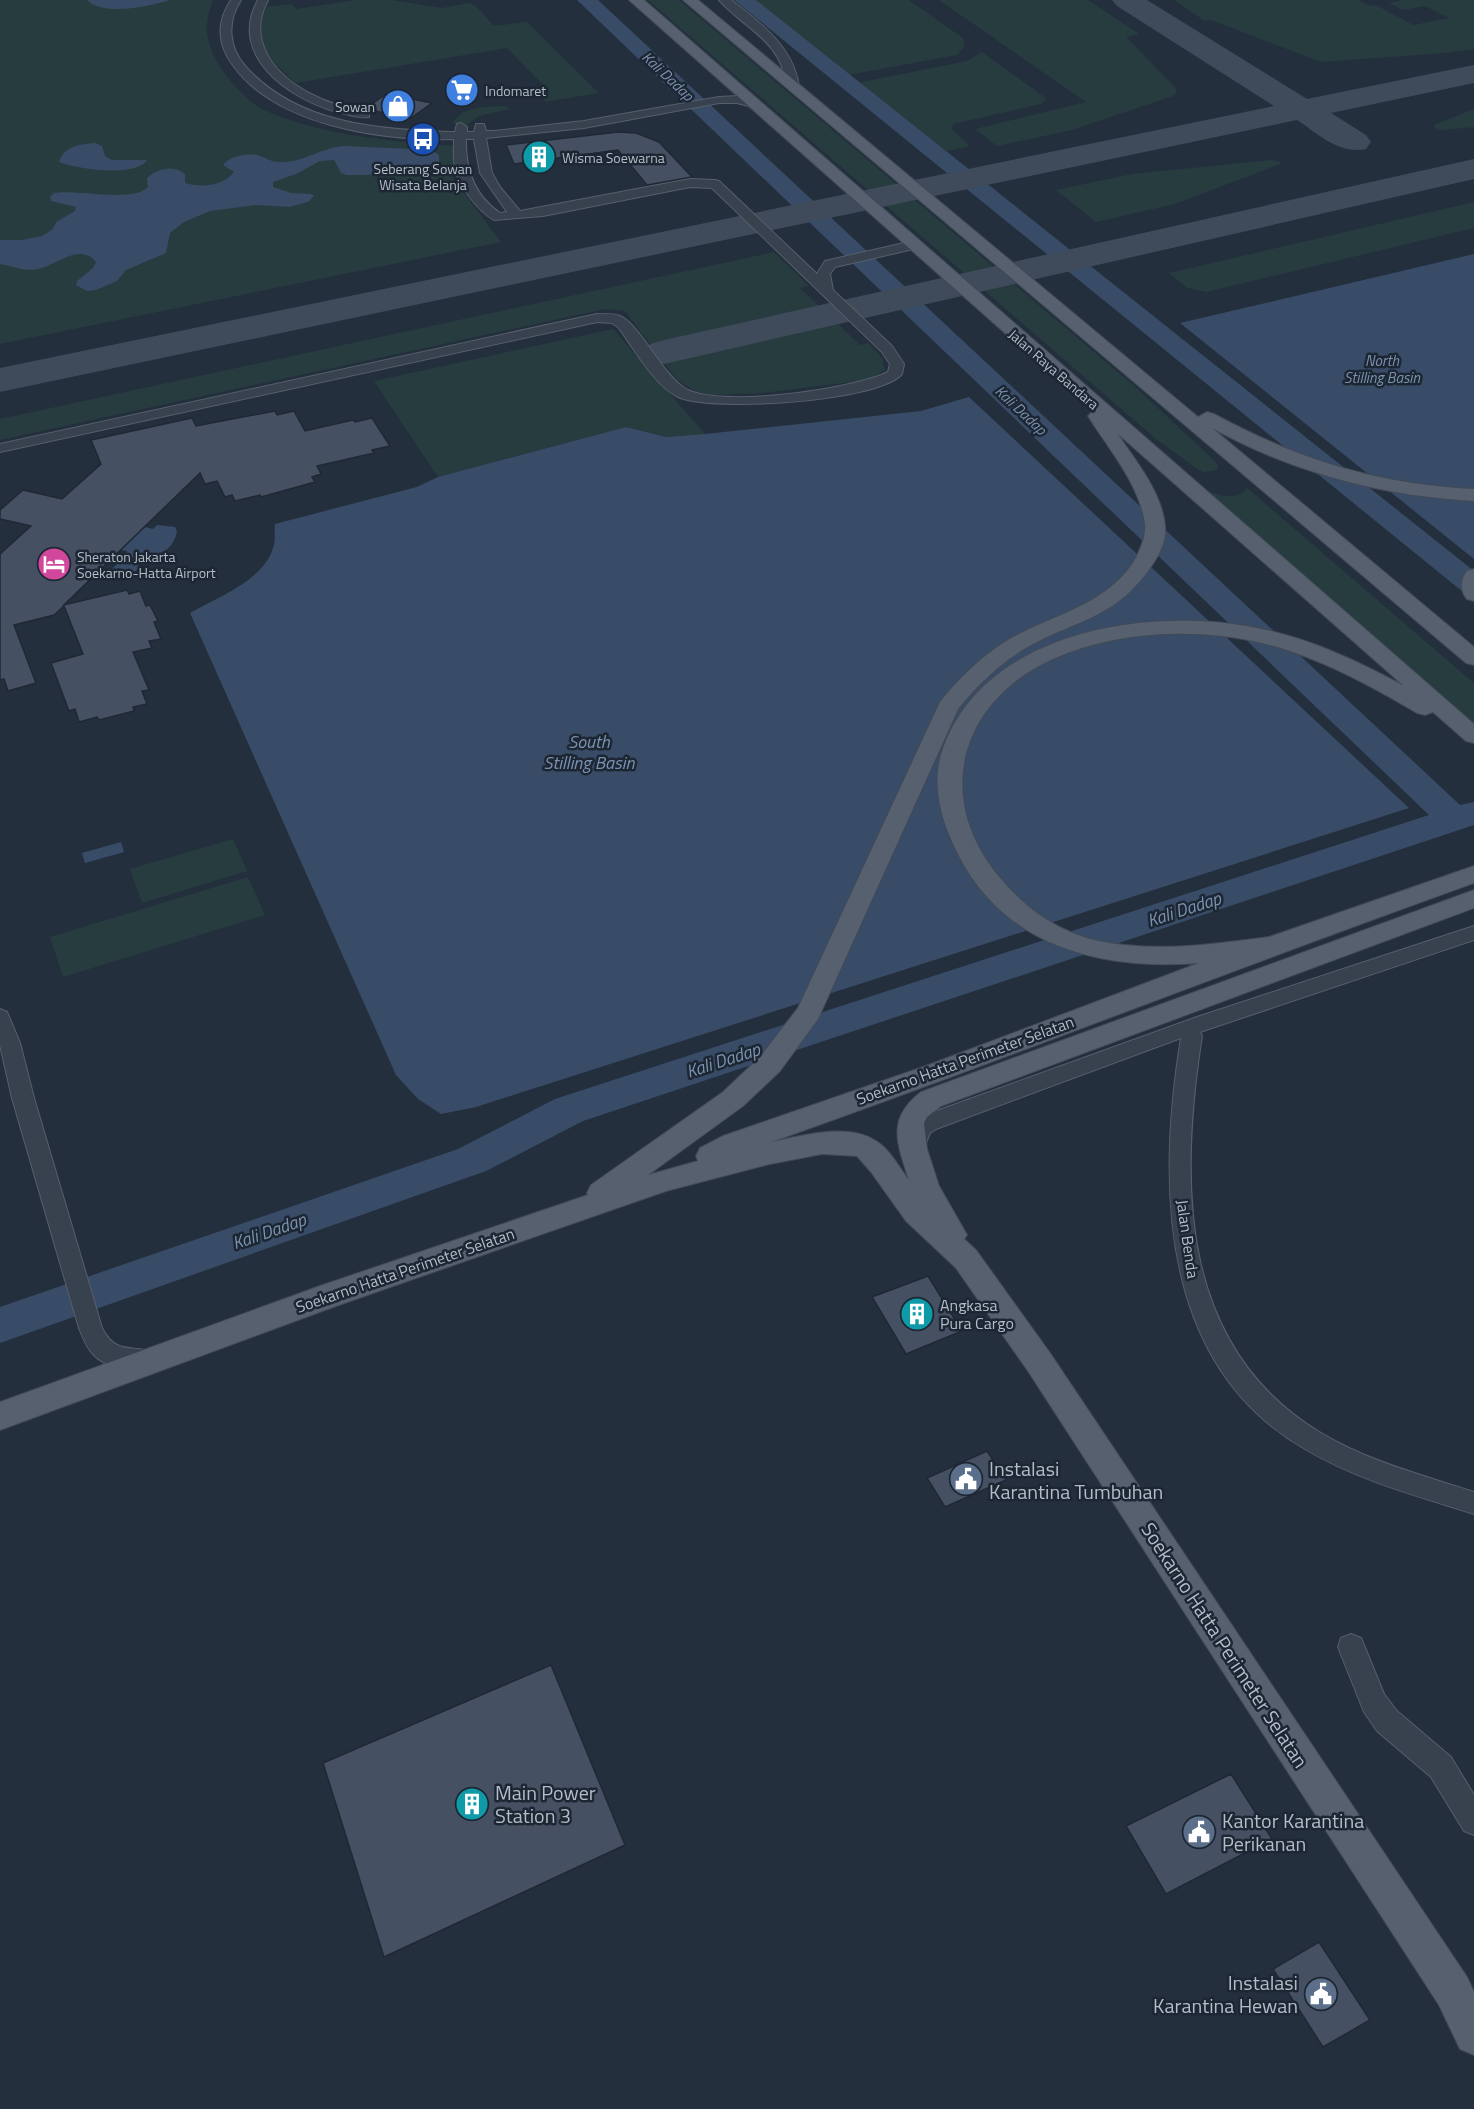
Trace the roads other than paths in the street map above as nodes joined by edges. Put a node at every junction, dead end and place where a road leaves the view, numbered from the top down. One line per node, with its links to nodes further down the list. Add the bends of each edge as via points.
1 (236, 0): 11 (street, via 224,26 228,49 252,81 276,101 301,113 351,126 406,134)
2 (263, 0): 11 (street, via 252,24 256,45 280,77 294,88 311,99 363,115)
3 (636, 0): 6 (main road, Jalan Raya Bandara)
4 (724, 0): 7 (street, via 775,45 790,67)
5 (694, 2): 7 (main road)
6 (724, 79): 8 (street); 9 (main road, Jalan Raya Bandara)
7 (793, 86): 15 (main road)
8 (715, 95): 9 (street); 10 (street, via 551,130)
9 (752, 104): 13 (main road, Jalan Raya Bandara)
10 (480, 131): 11 (street); 12 (street, via 484,171 514,210)
11 (461, 132): 12 (street, via 458,160 468,187 492,214)
12 (512, 215): 14 (street, via 709,182 723,190)
13 (913, 245): 14 (street, via 830,264 823,271); 16 (main road, Jalan Raya Bandara)
14 (828, 292): 17 (street, via 893,357 897,370 890,378 796,398 697,399 674,388 623,324 615,319 597,318)
15 (1140, 376): 18 (main road, via 1237,435 1295,461 1344,478 1419,492); 21 (main road)
16 (1082, 392): 22 (main road, Jalan Raya Bandara); 31 (main road, via 1149,501 1155,524 1154,543 1148,555 1118,596 1100,608 1023,641 984,666 964,686 948,707 809,1012 770,1064 733,1099)
17 (0, 448)
18 (1474, 495)
19 (1474, 575): 20 (main road)
20 (1474, 595)
21 (1474, 658)
22 (1474, 737): 26 (main road, via 1365,675 1317,654 1222,629 1115,633 1061,647 1038,657 980,703 957,743 950,767 951,802 962,839 988,883 1011,906 1074,944 1119,954)
23 (1474, 874): 26 (main road)
24 (1474, 899): 26 (main road)
25 (1474, 933): 29 (street, via 1204,1022 928,1123 921,1128)
26 (1280, 956): 29 (main road, via 931,1099 917,1110 910,1123); 30 (main road, Soekarno Hatta Perimeter Selatan, via 733,1144)
27 (0, 1017): 33 (street, via 96,1343 108,1355)
28 (1192, 1036): 35 (street, Jalan Benda, via 1181,1114 1181,1191 1190,1269 1205,1318 1221,1351 1253,1391 1294,1428 1319,1444 1352,1460)
29 (913, 1149): 32 (main road, via 925,1187)
30 (663, 1181): 31 (main road, Soekarno Hatta Perimeter Selatan); 32 (main road, Soekarno Hatta Perimeter Selatan, via 771,1153 822,1143 848,1143 866,1148 916,1213)
31 (576, 1210): 33 (main road, Soekarno Hatta Perimeter Selatan)
32 (966, 1259): 38 (main road, Soekarno Hatta Perimeter Selatan, via 1039,1362 1453,1991)
33 (148, 1360): 34 (main road, Soekarno Hatta Perimeter Selatan)
34 (0, 1416)
35 (1474, 1503)
36 (1351, 1647): 37 (street, via 1374,1703 1387,1721 1441,1767)
37 (1474, 1821)
38 (1474, 2035)

